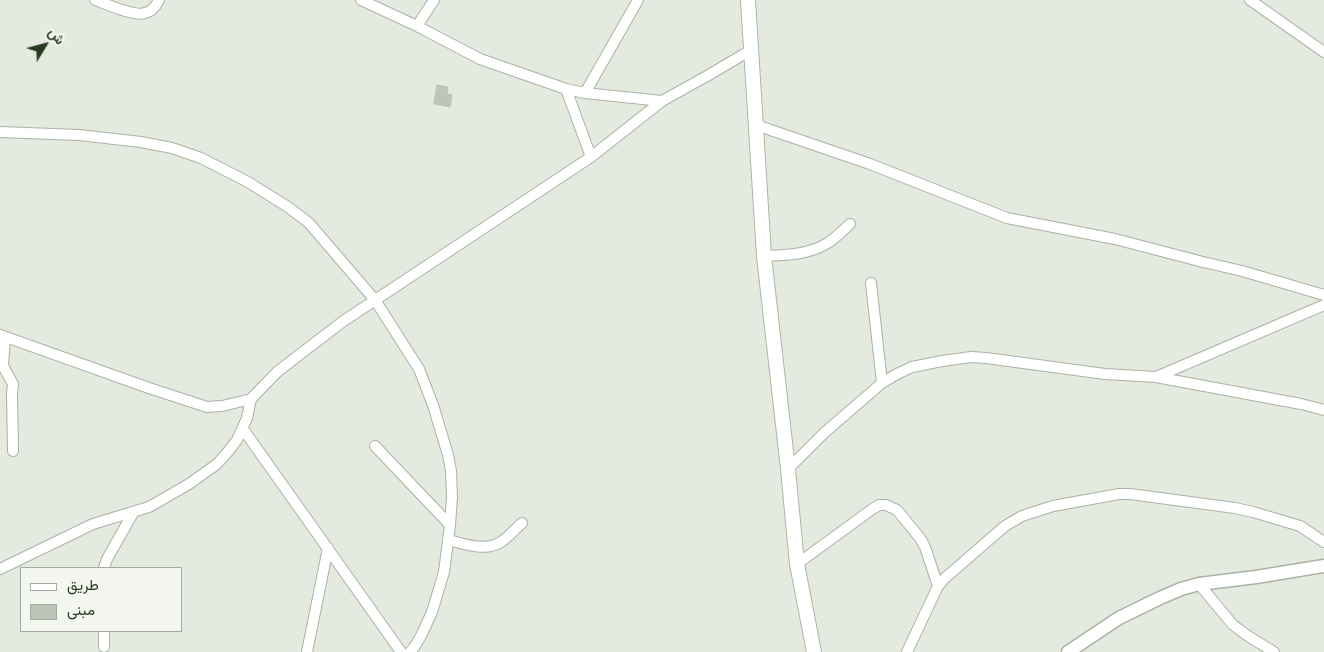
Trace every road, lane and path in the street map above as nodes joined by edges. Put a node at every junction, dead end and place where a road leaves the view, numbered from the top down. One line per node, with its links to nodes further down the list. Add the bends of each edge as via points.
1 (95, 0): 2 (street, via 141,14 153,9)
2 (159, 0)
3 (361, 0): 8 (street)
4 (434, 0): 8 (street)
5 (638, 0): 12 (street)
6 (748, 0): 9 (main road)
7 (1250, 0): 10 (street)
8 (417, 26): 11 (street, via 480,59)
9 (751, 50): 13 (street); 14 (main road)
10 (1324, 52)
11 (566, 89): 12 (street); 16 (street)
12 (585, 93): 13 (street)
13 (662, 101): 16 (street)
14 (756, 124): 18 (main road); 20 (street, via 870,164 1007,218 1115,239)
15 (0, 132): 21 (street, via 79,135 141,142 201,158 248,182 309,224)
16 (590, 157): 21 (street)
17 (850, 224): 18 (street, via 834,239 813,250)
18 (764, 256): 31 (main road)
19 (871, 283): 25 (street)
20 (1324, 295)
21 (375, 300): 26 (street, via 307,348); 34 (street, via 419,369 433,405 451,471)
22 (1324, 305): 24 (street)
23 (2, 336): 26 (street, via 207,406); 30 (street, via 2,366 13,384)
24 (1156, 378): 25 (street, via 971,357 912,367); 27 (street)
25 (882, 383): 31 (street)
26 (251, 399): 28 (street)
27 (1324, 410)
28 (243, 428): 32 (street, via 217,464 177,492); 37 (street)
29 (375, 446): 34 (street)
30 (13, 451)
31 (788, 469): 38 (main road)
32 (133, 513): 40 (street); 41 (street, via 93,524)
33 (522, 523): 35 (street, via 500,543 490,547)
34 (450, 525): 35 (street)
35 (449, 540): 48 (street, via 432,612)
36 (1324, 542): 43 (street, via 1300,526 1253,512 1119,494 1022,516 1005,526)
37 (328, 548): 46 (street); 47 (street)
38 (797, 564): 43 (street, via 871,510 886,505 897,510 923,542); 49 (main road)
39 (1324, 566): 42 (street)
40 (104, 567)
41 (0, 569)
42 (1199, 584): 51 (street, via 1139,608); 52 (street, via 1234,625)
43 (938, 586): 50 (street)
44 (104, 632): 45 (street)
45 (104, 647)
46 (307, 652)
47 (401, 652)
48 (410, 652)
49 (814, 652)
50 (907, 652)
51 (1068, 652)
52 (1274, 652)

